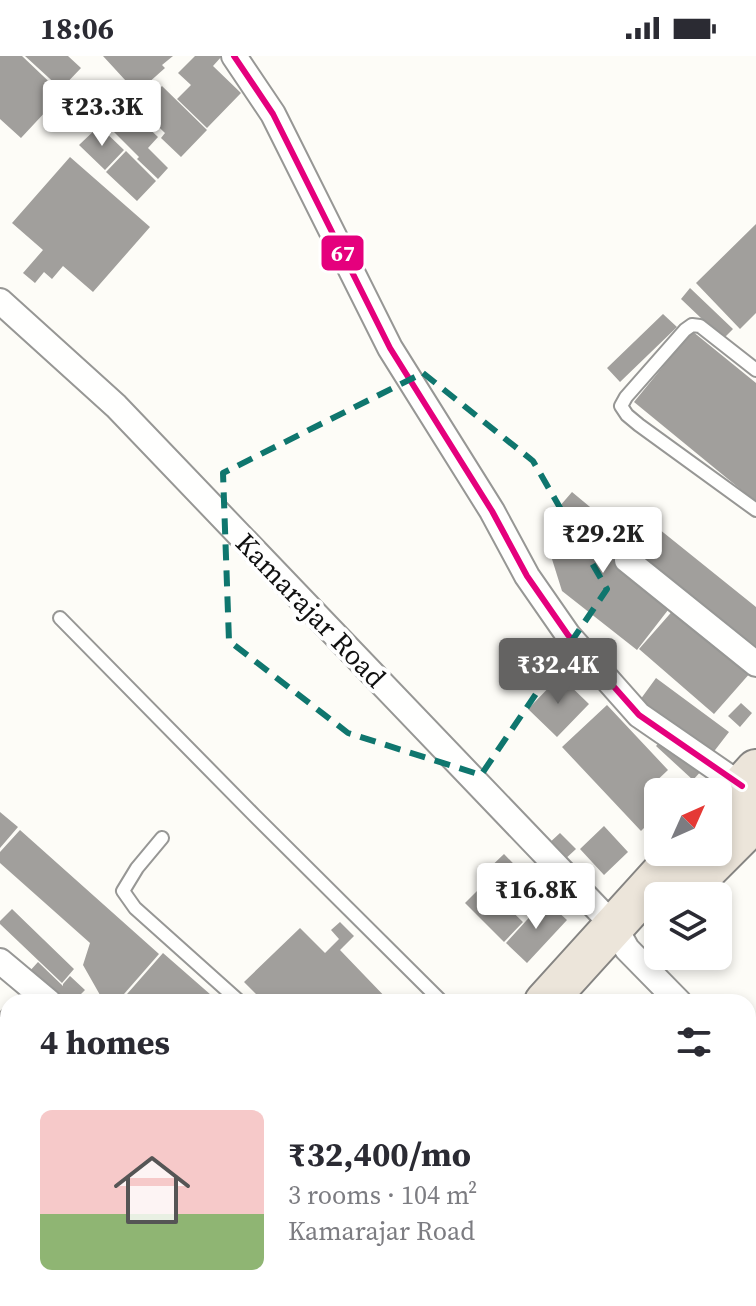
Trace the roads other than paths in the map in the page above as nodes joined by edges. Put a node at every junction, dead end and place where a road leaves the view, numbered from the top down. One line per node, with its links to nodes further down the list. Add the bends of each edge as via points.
1 (234, 56): 8 (street, via 273,114 390,348 551,612 639,715)
2 (0, 301): 13 (street, Kamarajar Road, via 116,406)
3 (756, 370): 4 (lane, via 692,325 621,406 639,425)
4 (756, 510)
5 (627, 560): 7 (street)
6 (60, 618): 17 (lane)
7 (756, 664)
8 (743, 797): 11 (highway)
9 (162, 838): 16 (lane, via 123,891 135,908)
10 (671, 866): 13 (highway)
11 (689, 882)
12 (644, 925): 13 (highway)
13 (620, 938): 18 (highway); 19 (highway); 20 (street, Kamarajar Road)
14 (0, 961): 15 (street)
15 (39, 994)
16 (231, 994)
17 (434, 994)
18 (554, 994)
19 (583, 994)
20 (672, 994)

